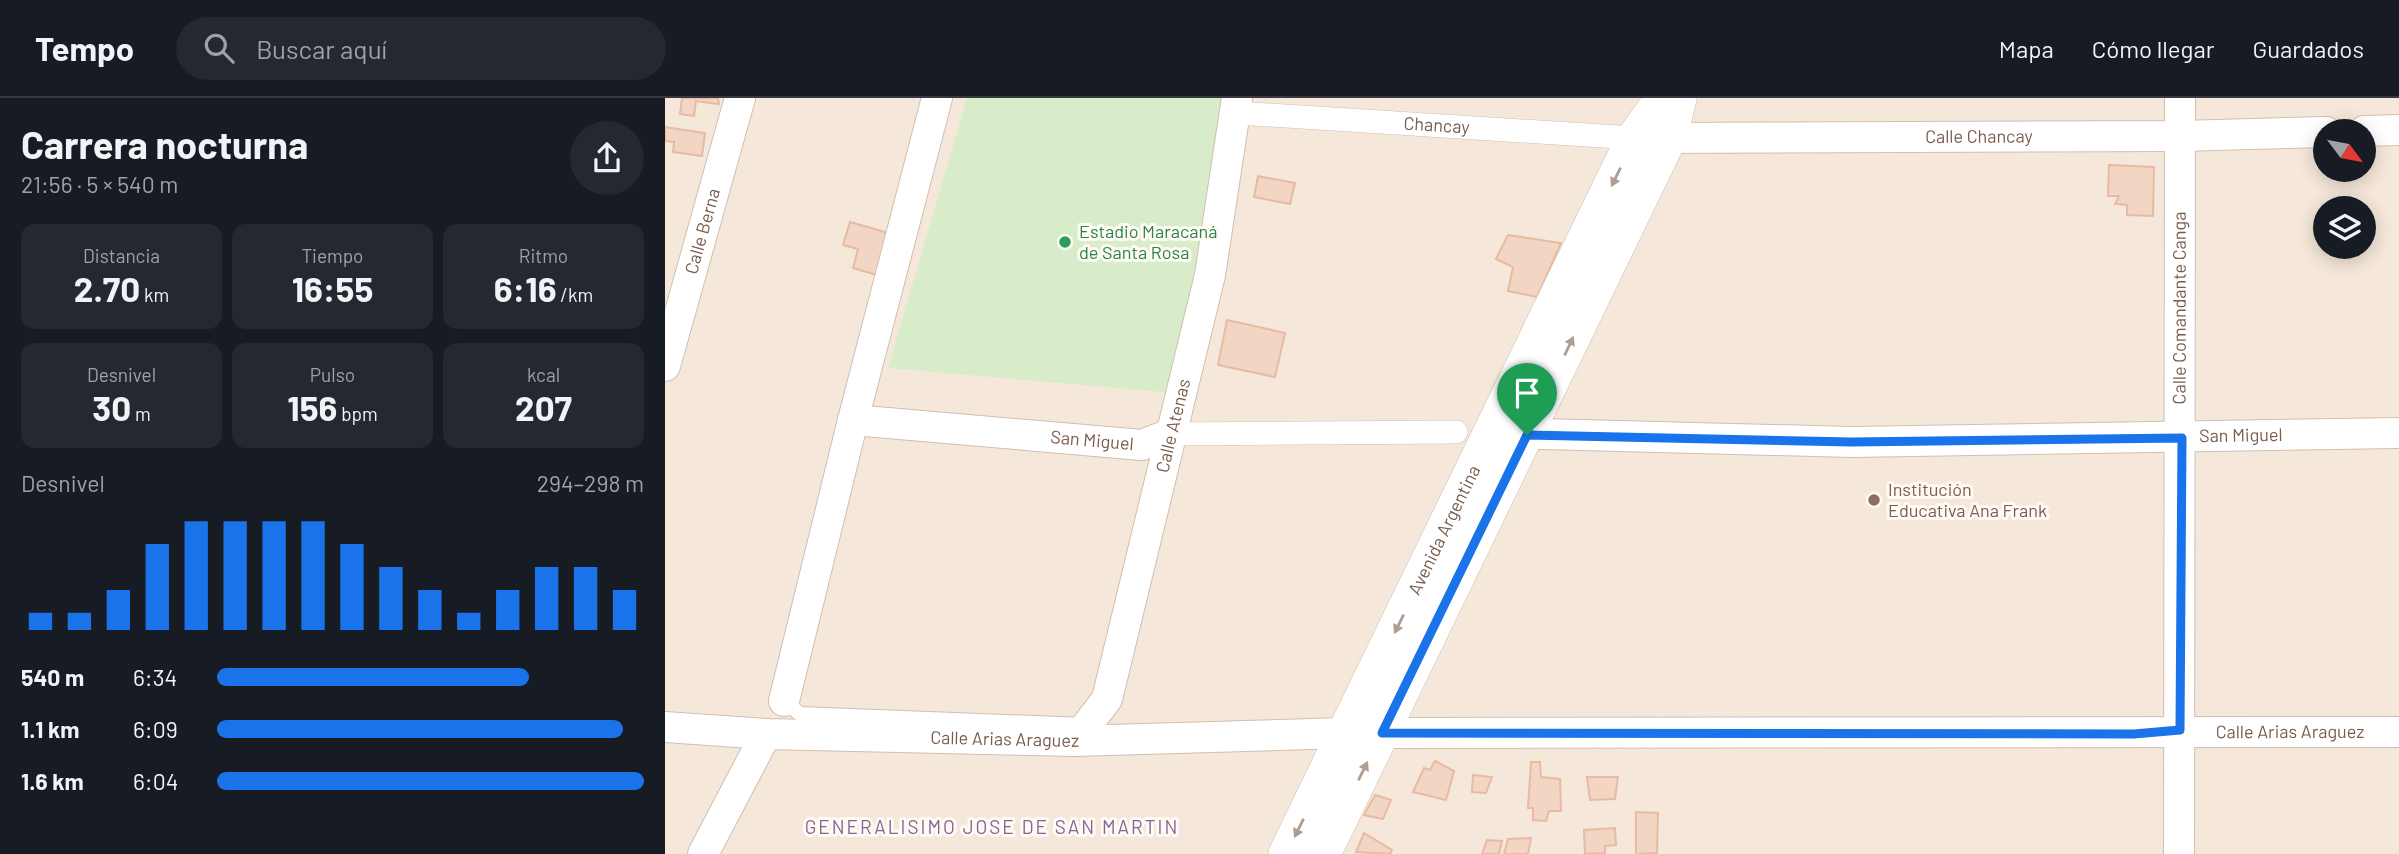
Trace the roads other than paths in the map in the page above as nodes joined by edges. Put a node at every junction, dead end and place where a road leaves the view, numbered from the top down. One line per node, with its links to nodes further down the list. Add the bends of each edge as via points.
1 (740, 98): 12 (street, Calle Berna)
2 (937, 98): 13 (street)
3 (1664, 98): 11 (street, Avenida Argentina)
4 (1678, 98): 11 (street, Avenida Argentina)
5 (2180, 98): 10 (street, Calle Comandante Canga)
6 (1237, 106): 11 (street, Chancay); 17 (street, Calle Atenas, via 1210,275)
7 (2399, 130): 8 (street)
8 (2377, 131)
9 (2313, 132): 10 (street, Calle Chancay)
10 (2179, 136): 11 (street, Calle Chancay); 18 (street, Calle Comandante Canga)
11 (1652, 137): 15 (street, Avenida Argentina)
12 (665, 366)
13 (853, 420): 17 (street, San Miguel, via 1142,445); 19 (street)
14 (1455, 432): 17 (street, San Miguel)
15 (1511, 433): 18 (street, San Miguel, via 1852,442); 24 (street, Avenida Argentina, one-way to 24); 25 (street, Avenida Argentina)
16 (2399, 433): 18 (street, San Miguel)
17 (1170, 434): 23 (street, Calle Atenas, via 1107,699)
18 (2182, 438): 21 (street, Calle Comandante Canga)
19 (784, 701): 23 (lane, via 800,713)
20 (665, 727): 26 (street, Calle Arias Araguez)
21 (2180, 730): 22 (street, Calle Arias Araguez); 25 (street, Calle Arias Araguez, via 2134,734); 30 (street, Calle Comandante Canga)
22 (2399, 732)
23 (1082, 733): 24 (street, Calle Arias Araguez); 26 (street, Calle Arias Araguez)
24 (1345, 733): 28 (street, Avenida Argentina, one-way to 28)
25 (1382, 733): 29 (street, Avenida Argentina, one-way to 25)
26 (766, 734): 27 (street)
27 (703, 854)
28 (1287, 854)
29 (1322, 854)
30 (2179, 854)

